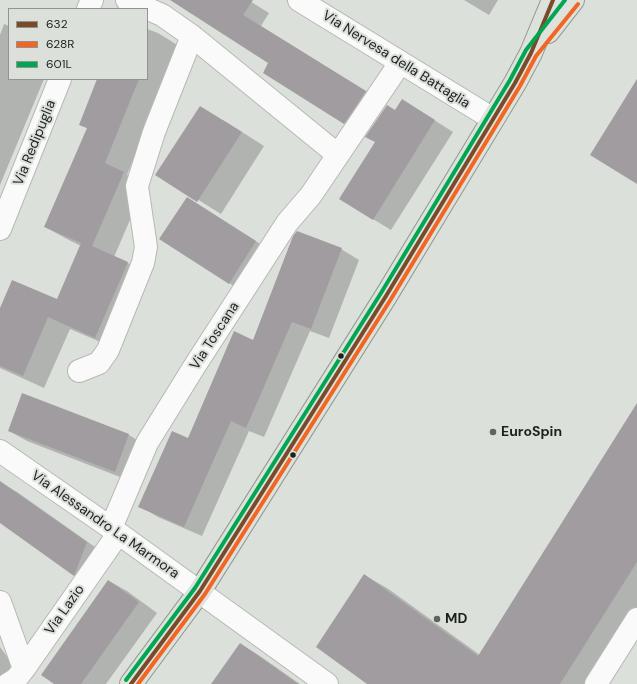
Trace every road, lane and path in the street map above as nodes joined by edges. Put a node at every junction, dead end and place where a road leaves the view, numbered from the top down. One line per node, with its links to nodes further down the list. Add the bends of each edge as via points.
1 (127, 0): 5 (street)
2 (299, 0): 9 (street, Via Nervesa della Battaglia)
3 (553, 0): 8 (main road)
4 (573, 0): 8 (main road)
5 (146, 8)
6 (148, 9): 7 (street, via 162,15)
7 (192, 36): 12 (street); 14 (street, via 154,132 137,186 146,246 143,263 108,350 99,363)
8 (531, 53): 11 (main road)
9 (400, 63): 11 (street, Via Nervesa della Battaglia); 12 (street, Via Toscana)
10 (60, 80): 13 (street, Via Redipuglia)
11 (493, 119): 17 (main road, via 386,296)
12 (338, 155): 16 (street, Via Toscana, via 311,195 287,224 147,443)
13 (0, 229)
14 (79, 372)
15 (0, 451): 16 (street, Via Alessandro La Marmora)
16 (115, 531): 17 (street, Via Alessandro La Marmora); 20 (street, Via Lazio)
17 (200, 591): 22 (main road); 23 (street, Via Alessandro La Marmora)
18 (0, 602): 20 (street)
19 (637, 619): 24 (street)
20 (24, 669): 21 (street, Via Lazio)
21 (8, 684)
22 (131, 684)
23 (327, 684)
24 (596, 684)

